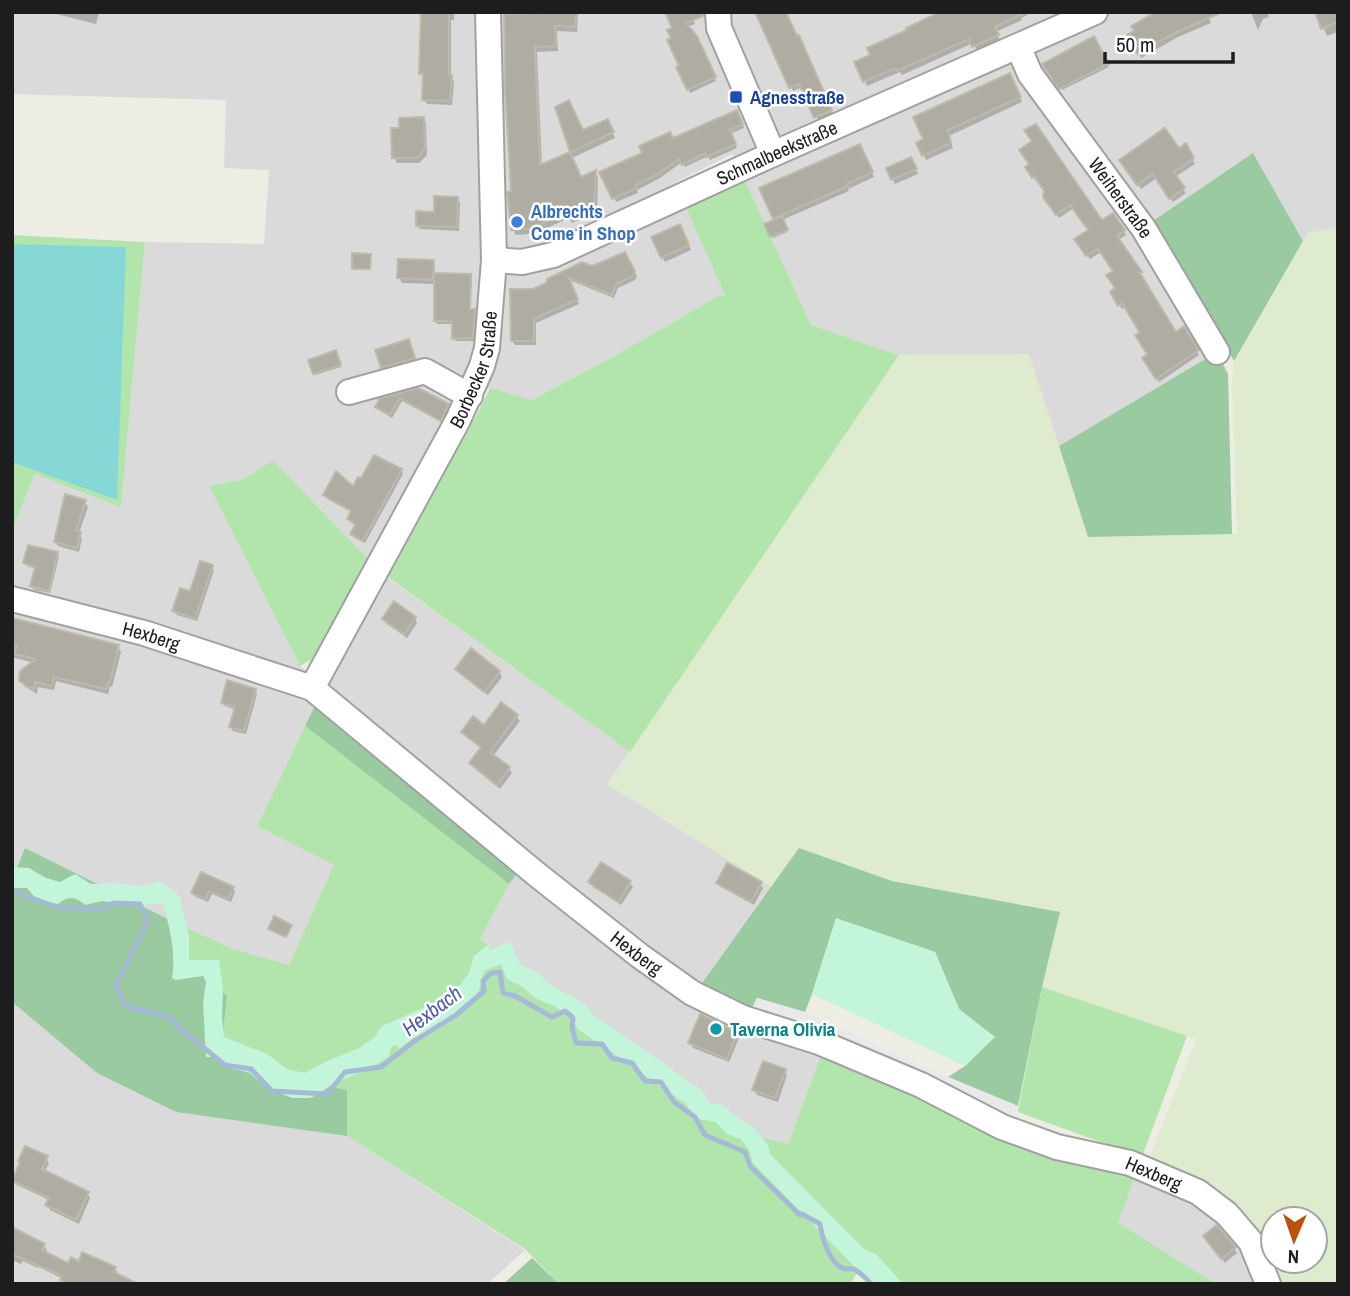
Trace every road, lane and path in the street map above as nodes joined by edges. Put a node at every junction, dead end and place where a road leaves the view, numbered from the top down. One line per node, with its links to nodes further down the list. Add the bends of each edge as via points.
1 (488, 12): 6 (street, Borbecker Straße)
2 (718, 12): 5 (street, via 719,28)
3 (1095, 12): 4 (street, Schmalbeekstraße)
4 (1018, 46): 5 (street, Schmalbeekstraße); 7 (street, Weiherstraße, via 1031,74 1144,229)
5 (773, 154): 6 (street, Schmalbeekstraße, via 553,255 522,262)
6 (494, 260): 9 (street, Borbecker Straße, via 487,348)
7 (1217, 352)
8 (349, 392): 9 (street, via 425,371)
9 (470, 396): 11 (street, Borbecker Straße)
10 (12, 598): 11 (street, Hexberg, via 144,633)
11 (313, 688): 12 (street, Hexberg, via 535,873 692,993 743,1018 819,1042 921,1085 1002,1126 1057,1147 1130,1163 1198,1192 1227,1214 1251,1242)
12 (1268, 1284)

